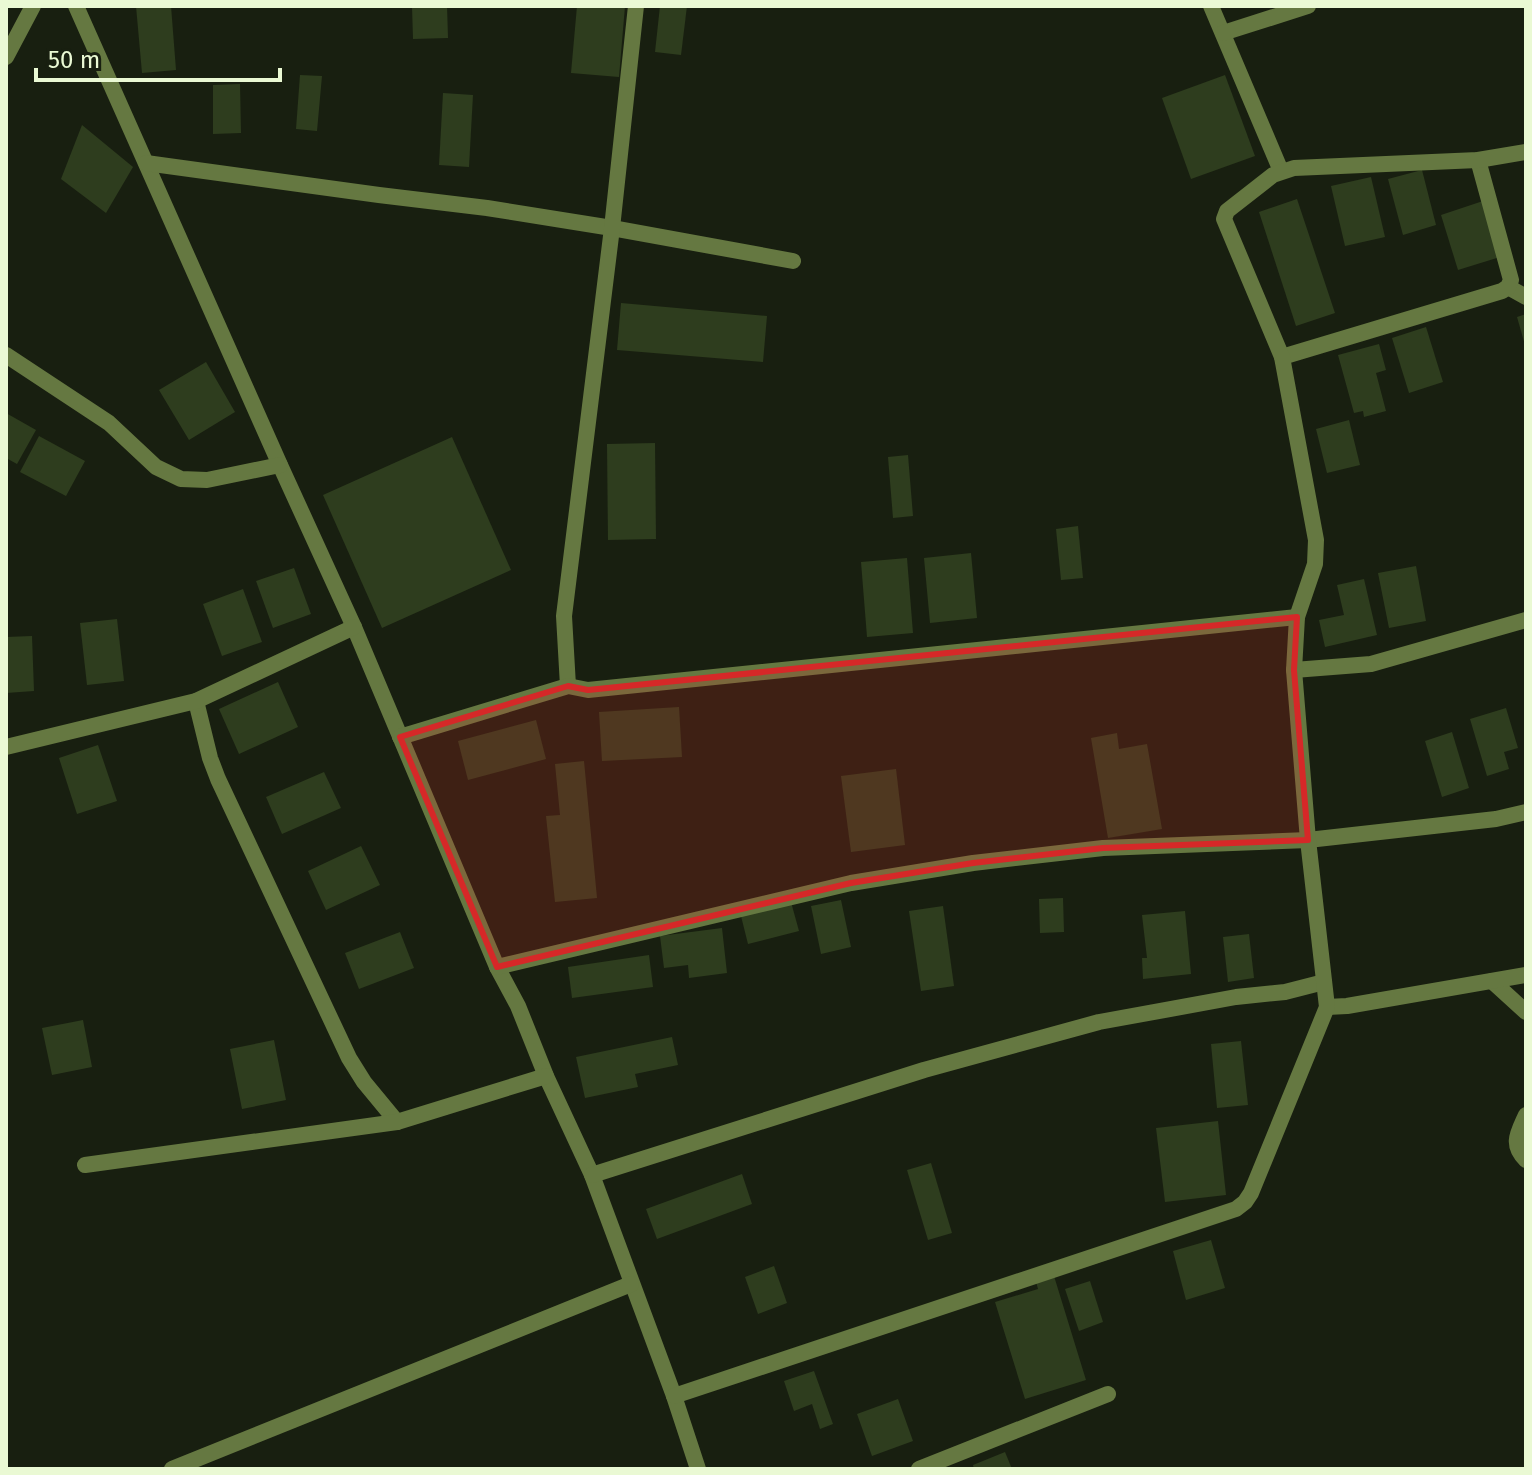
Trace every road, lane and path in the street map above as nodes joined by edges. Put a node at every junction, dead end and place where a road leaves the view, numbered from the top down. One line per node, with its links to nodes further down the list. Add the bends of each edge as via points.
1 (33, 6): 7 (street)
2 (76, 6): 10 (street)
3 (636, 6): 12 (street)
4 (1211, 6): 6 (street)
5 (1308, 6): 6 (street)
6 (1223, 33): 11 (street)
7 (6, 57)
8 (1526, 152): 9 (street)
9 (1478, 160): 11 (street); 14 (street, via 1511,280)
10 (146, 163): 12 (street); 18 (street)
11 (1281, 171): 17 (street, via 1227,211 1224,219)
12 (612, 228): 13 (street); 23 (street, via 564,616)
13 (793, 261)
14 (1508, 287): 15 (street); 17 (street)
15 (1526, 297)
16 (6, 355): 18 (street, via 109,423 156,467 181,479 207,480)
17 (1282, 357): 19 (street, via 1316,540 1315,564)
18 (280, 465): 21 (street)
19 (1297, 617): 22 (street); 23 (street, via 588,690)
20 (1526, 620): 22 (street, via 1371,664)
21 (354, 627): 24 (street); 25 (street)
22 (1294, 670): 28 (street)
23 (568, 686): 25 (street)
24 (196, 701): 26 (street); 37 (street, via 218,779 349,1058)
25 (400, 737): 29 (street)
26 (6, 747)
27 (1526, 812): 28 (street)
28 (1308, 840): 29 (street, via 1103,848 973,863 851,883); 32 (street)
29 (497, 967): 35 (street)
30 (1526, 975): 31 (street)
31 (1492, 981): 33 (street); 34 (street)
32 (1324, 982): 33 (street); 40 (street, via 1085,1026 924,1070)
33 (1327, 1007): 43 (street, via 1251,1193 1236,1209)
34 (1526, 1012)
35 (546, 1076): 37 (street); 40 (street)
36 (1526, 1115): 38 (street, via 1516,1141)
37 (397, 1122): 39 (street)
38 (1526, 1160)
39 (85, 1165)
40 (592, 1175): 41 (street)
41 (631, 1284): 43 (street); 44 (street)
42 (1108, 1394): 46 (street)
43 (674, 1396): 45 (street)
44 (172, 1469)
45 (698, 1469)
46 (919, 1469)

